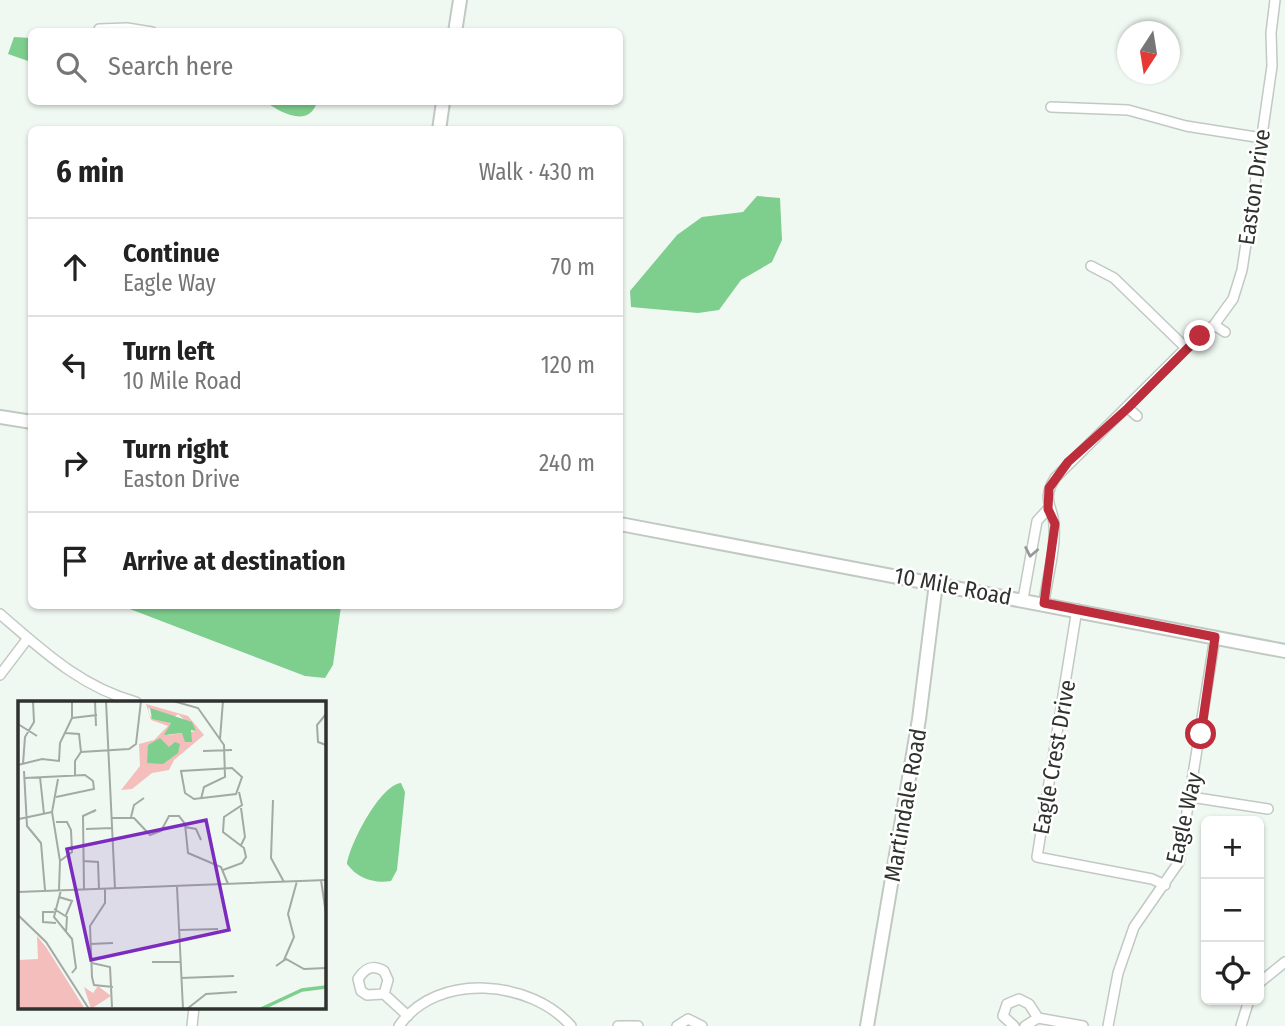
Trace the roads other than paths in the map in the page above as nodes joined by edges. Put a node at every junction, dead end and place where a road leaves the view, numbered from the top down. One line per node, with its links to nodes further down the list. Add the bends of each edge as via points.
1 (460, 0): 5 (main road)
2 (1275, 0): 9 (street, Easton Drive)
3 (113, 28): 4 (street)
4 (132, 28)
5 (456, 28)
6 (443, 105): 8 (main road)
7 (1052, 107): 9 (street, via 1128,110 1186,126)
8 (440, 126)
9 (1262, 138): 11 (street, Easton Drive, via 1242,270 1233,299)
10 (1091, 265): 13 (street, via 1114,278)
11 (1214, 325): 12 (street); 13 (street, Easton Drive)
12 (1225, 332)
13 (1186, 348): 14 (street, Easton Drive)
14 (1128, 408): 15 (street); 18 (street, Easton Drive, via 1055,478 1049,488)
15 (1137, 416)
16 (0, 417): 17 (main road)
17 (28, 421)
18 (1048, 509): 21 (street, Easton Drive, one-way to 21, via 1037,521); 22 (street, Easton Drive, via 1055,524)
19 (623, 525): 20 (main road, 10 Mile Road)
20 (936, 583): 21 (main road, 10 Mile Road); 45 (main road, Martindale Road, via 919,719)
21 (1023, 599): 22 (main road, 10 Mile Road)
22 (1044, 603): 23 (main road, 10 Mile Road)
23 (1077, 610): 25 (main road, 10 Mile Road); 32 (street, Eagle Crest Drive, via 1037,858)
24 (0, 614): 26 (street)
25 (1215, 637): 27 (main road, 10 Mile Road); 30 (street, Eagle Way)
26 (28, 638): 28 (street); 29 (street, via 73,675)
27 (1285, 651)
28 (0, 675)
29 (132, 701)
30 (1191, 797): 31 (street); 32 (street, Eagle Way, via 1179,862)
31 (1268, 808)
32 (1165, 885): 49 (street, Eagle Way, via 1144,910 1125,947)
33 (1285, 962): 34 (street)
34 (1264, 979)
35 (384, 994): 37 (street)
36 (1247, 1005): 50 (street)
37 (408, 1016): 39 (street); 40 (street, via 447,993 481,989 533,998 554,1009)
38 (1038, 1018): 46 (street, via 1029,1004 1019,999 1007,1004 1003,1016); 47 (street); 48 (street)
39 (399, 1026)
40 (571, 1026)
41 (618, 1026): 42 (street)
42 (638, 1026)
43 (677, 1026): 44 (street, via 688,1019)
44 (702, 1026)
45 (867, 1026)
46 (1014, 1026)
47 (1025, 1026)
48 (1083, 1026)
49 (1108, 1026)
50 (1241, 1026)

